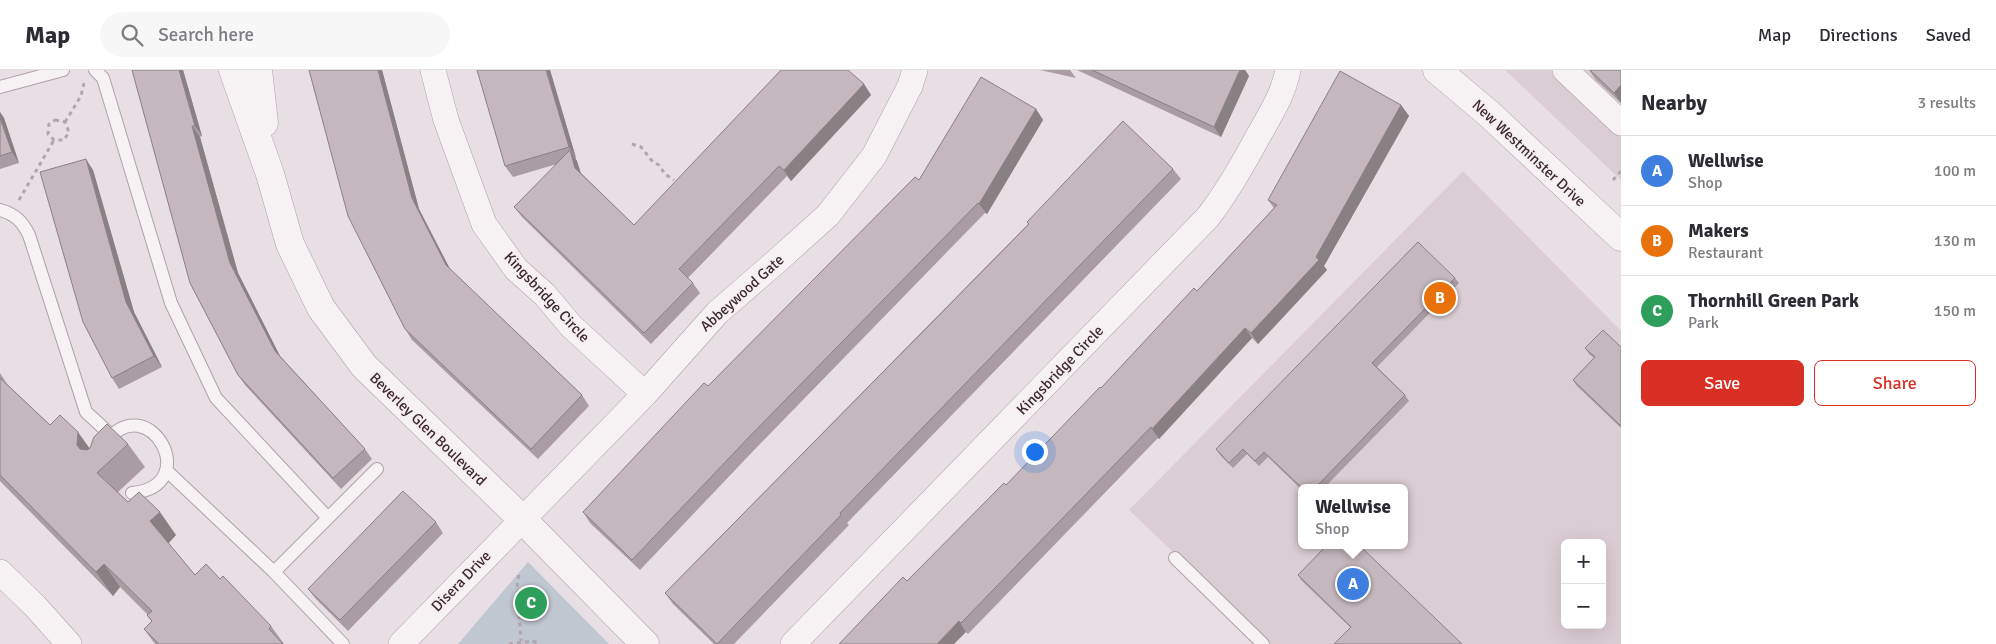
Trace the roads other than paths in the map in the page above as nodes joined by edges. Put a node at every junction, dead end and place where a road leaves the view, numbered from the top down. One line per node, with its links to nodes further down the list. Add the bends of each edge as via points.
1 (63, 70): 10 (lane)
2 (95, 70): 21 (lane, via 103,78 171,303 216,398)
3 (233, 70): 12 (street, Beverley Glen Boulevard)
4 (258, 70): 12 (street, Beverley Glen Boulevard)
5 (433, 70): 15 (street, Kingsbridge Circle, via 446,120 484,224 516,269 545,295 571,326)
6 (915, 70): 15 (street, Abbeywood Gate, via 874,156 828,215 716,312)
7 (1288, 70): 30 (street, Kingsbridge Circle, via 1284,88 1275,105 1230,186 1208,218)
8 (1437, 70): 14 (street, New Westminster Drive)
9 (1565, 70): 11 (street)
10 (0, 87)
11 (1621, 123)
12 (270, 174): 22 (street, Beverley Glen Boulevard, via 290,244 321,308 364,366)
13 (5, 212): 16 (lane, via 22,222 29,235 86,412)
14 (1621, 237)
15 (646, 394): 22 (street, Abbeywood Gate)
16 (111, 435): 17 (lane); 19 (lane, via 130,426 152,431 165,448)
17 (100, 454)
18 (377, 469): 21 (lane)
19 (166, 470): 20 (lane, via 153,487); 25 (lane)
20 (132, 493)
21 (328, 518): 25 (lane)
22 (522, 519): 28 (street, Disera Drive); 29 (street, Beverley Glen Boulevard)
23 (1175, 558): 31 (lane)
24 (0, 572): 26 (street)
25 (274, 572): 27 (lane)
26 (70, 644)
27 (343, 644)
28 (401, 644)
29 (645, 644)
30 (794, 644)
31 (1262, 644)

